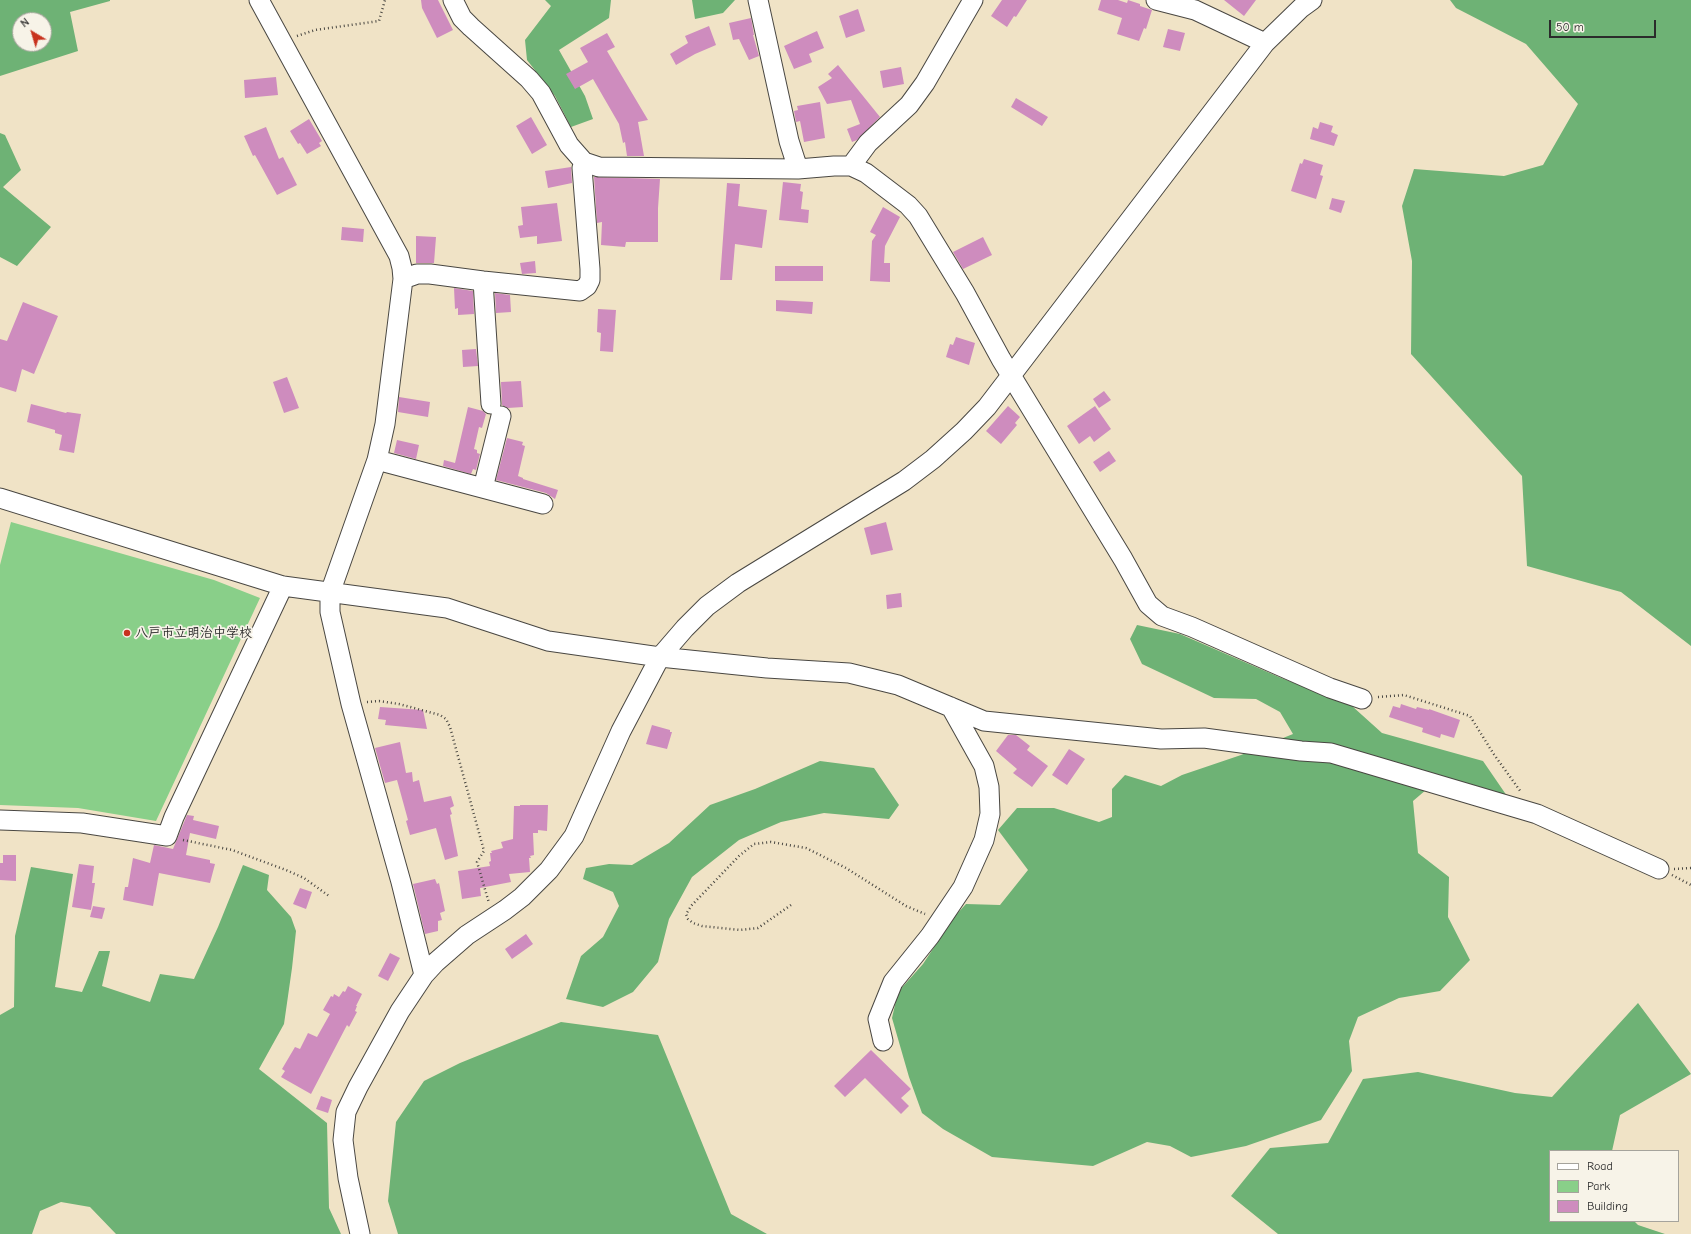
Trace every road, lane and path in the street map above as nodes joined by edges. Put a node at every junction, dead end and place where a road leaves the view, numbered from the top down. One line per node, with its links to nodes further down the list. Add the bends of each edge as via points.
1 (259, 0): 8 (street)
2 (385, 0): 8 (path, via 379,21 315,30)
3 (453, 0): 10 (street, via 462,18 541,93 569,145)
4 (758, 0): 12 (street)
5 (973, 0): 11 (street, via 910,105 868,143)
6 (1156, 0): 9 (street, via 1195,10)
7 (1312, 0): 9 (street)
8 (281, 41): 13 (street, via 398,256)
9 (1265, 43): 15 (street)
10 (584, 162): 12 (street, via 599,167); 14 (street, via 582,168 590,269 587,286 580,291 571,291)
11 (851, 166): 12 (street); 15 (street, via 866,173 908,205 918,216)
12 (798, 169)
13 (403, 279): 14 (street, via 417,274 430,274); 16 (street, via 385,424)
14 (483, 281): 17 (street, via 496,410)
15 (1011, 375): 22 (street, via 987,407 933,459 864,506 738,583 707,606); 23 (street, via 1123,558 1148,604 1162,616 1330,688)
16 (377, 460): 17 (street); 21 (street)
17 (483, 488): 19 (street)
18 (0, 498): 20 (street)
19 (543, 504)
20 (283, 586): 21 (street); 28 (street)
21 (330, 593): 22 (street, via 447,608 548,641); 24 (street, via 330,612)
22 (660, 657): 25 (street, via 766,668 850,673 898,685); 34 (street, via 636,699 574,836 549,870 522,896)
23 (1362, 699): 26 (path, via 1404,695 1470,716)
24 (351, 704): 34 (path, via 379,701 399,704 446,719 484,850 477,862); 35 (street)
25 (951, 707): 26 (street, via 984,721 1161,739 1204,738 1331,753); 33 (street, via 984,766 989,787 990,814 984,840 963,887)
26 (1537, 814): 29 (street)
27 (0, 820): 28 (street, via 82,823)
28 (167, 836): 31 (path, via 232,850 304,878)
29 (1659, 869): 30 (path)
30 (1691, 885)
31 (329, 896)
32 (791, 904): 33 (path, via 758,928 740,930 702,926 693,923 686,914 739,856 754,844 771,842 806,848 846,868 906,906 924,914)
33 (944, 916): 36 (street, via 893,982 878,1019)
34 (493, 918): 35 (street, via 467,935)
35 (424, 975): 37 (street, via 400,1011 346,1112 343,1140)
36 (883, 1041)
37 (360, 1234)

